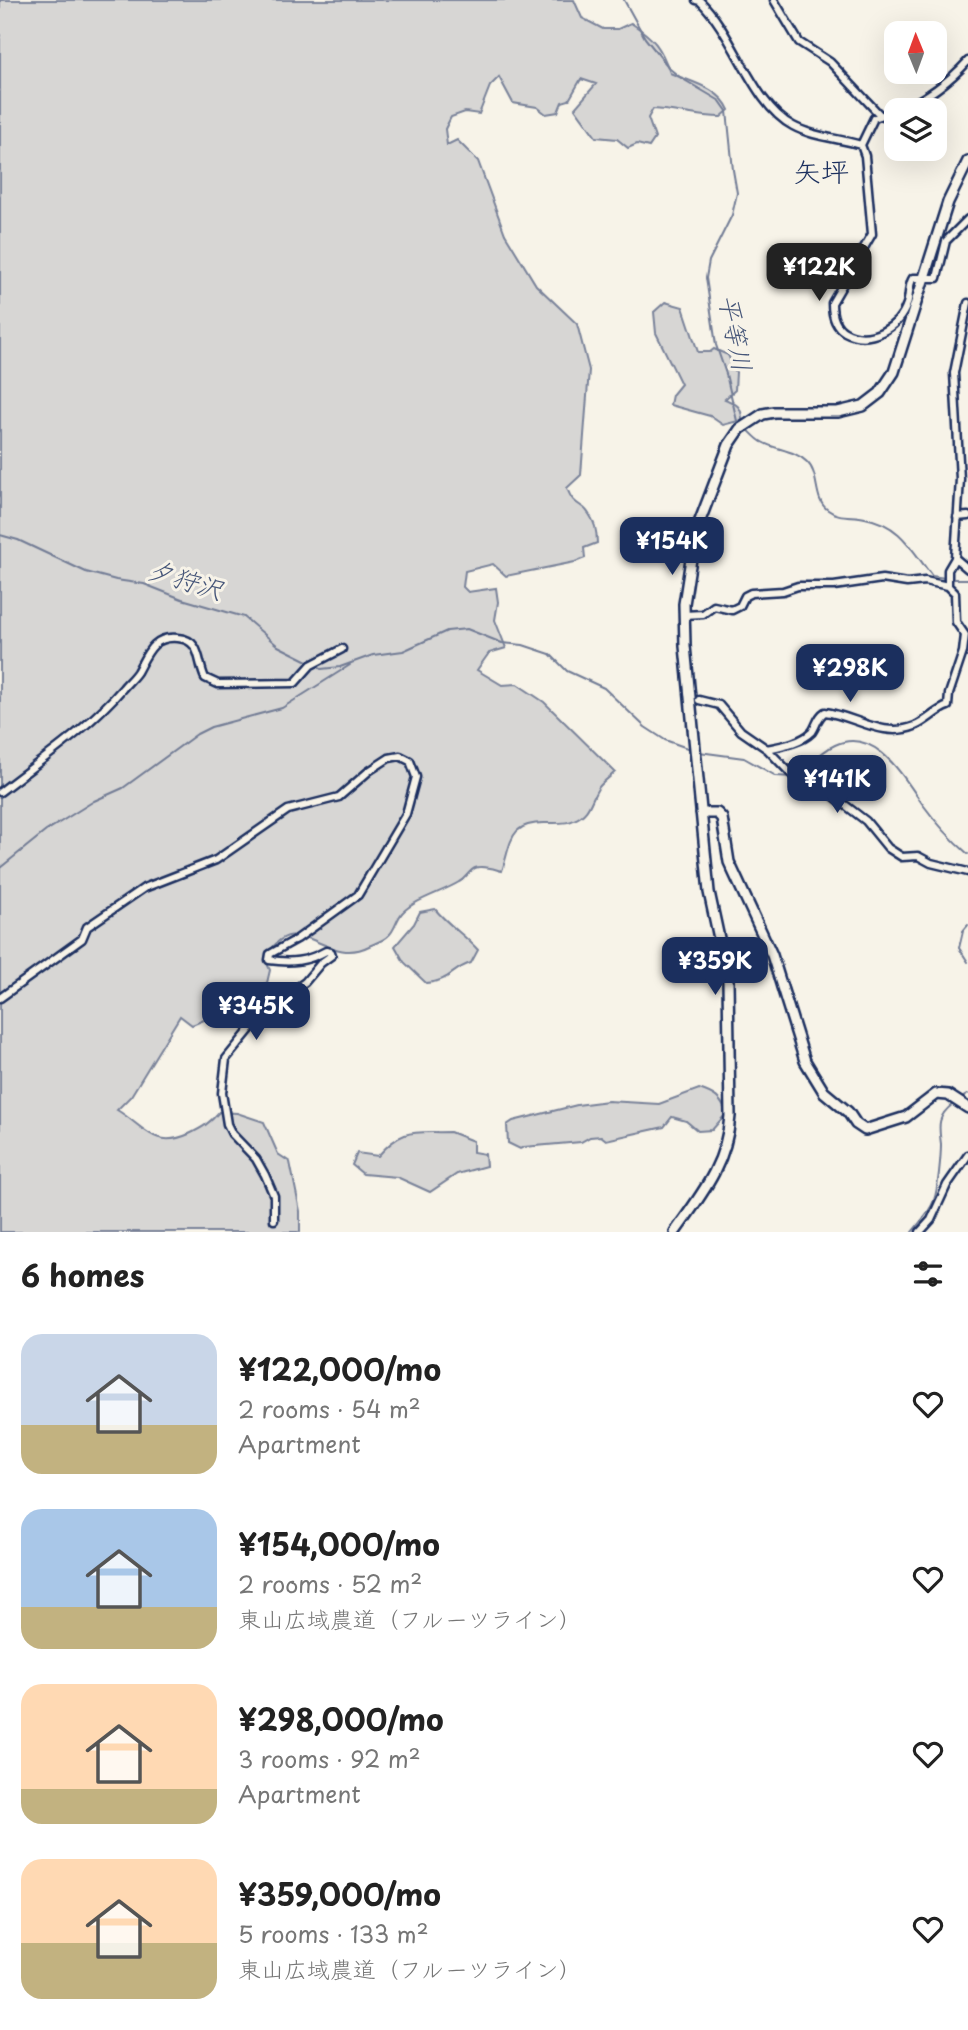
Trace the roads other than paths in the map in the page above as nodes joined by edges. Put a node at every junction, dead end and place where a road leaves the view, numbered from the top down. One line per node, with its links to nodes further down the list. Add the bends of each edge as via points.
1 (696, 0): 7 (street, via 719,22 759,91 783,120 795,128)
2 (774, 0): 6 (street, via 799,42 830,62)
3 (968, 61): 4 (street)
4 (924, 98)
5 (884, 114): 6 (street)
6 (880, 115): 7 (street)
7 (861, 145): 10 (street, via 872,234 836,293 833,317 851,334 877,335 904,310 913,278)
8 (968, 161): 10 (street, via 948,202)
9 (968, 219): 10 (street, via 946,241 937,278)
10 (924, 279): 17 (street, via 894,372 872,401 838,412 763,414 740,429 729,445 696,531)
11 (968, 303): 13 (street, via 954,373 960,479)
12 (968, 516): 13 (street)
13 (957, 517): 14 (street)
14 (955, 558): 15 (street); 16 (street)
15 (968, 569)
16 (948, 584): 17 (street, via 882,579 798,586 751,593 732,610 714,606 703,614); 20 (street, via 956,593 956,622 965,635 948,706 913,727 892,730 825,712 811,732 794,743)
17 (684, 615): 22 (street)
18 (342, 649): 21 (street, via 311,665 295,683 218,684 205,678 196,647 188,640 161,639 109,704)
19 (699, 700): 20 (street, via 719,705 741,731)
20 (767, 749): 23 (street, via 797,780 827,791 859,815 902,857 918,856)
21 (0, 792)
22 (701, 813): 25 (street, via 717,813 722,818 729,862 772,955 805,1061 824,1092 865,1130 906,1117 933,1095 943,1094); 28 (street, via 709,892 728,979 729,1135 718,1166)
23 (968, 872)
24 (0, 998): 27 (street, via 82,939 87,927 144,888 216,860 288,810 339,797 389,758 401,756 410,761 416,777 406,814 358,895 270,954 269,960 307,961 326,951 332,955 266,1010 226,1059 222,1093 227,1124 265,1175 274,1196)
25 (961, 1103)
26 (968, 1155): 29 (street)
27 (274, 1220)
28 (676, 1232)
29 (919, 1232)

